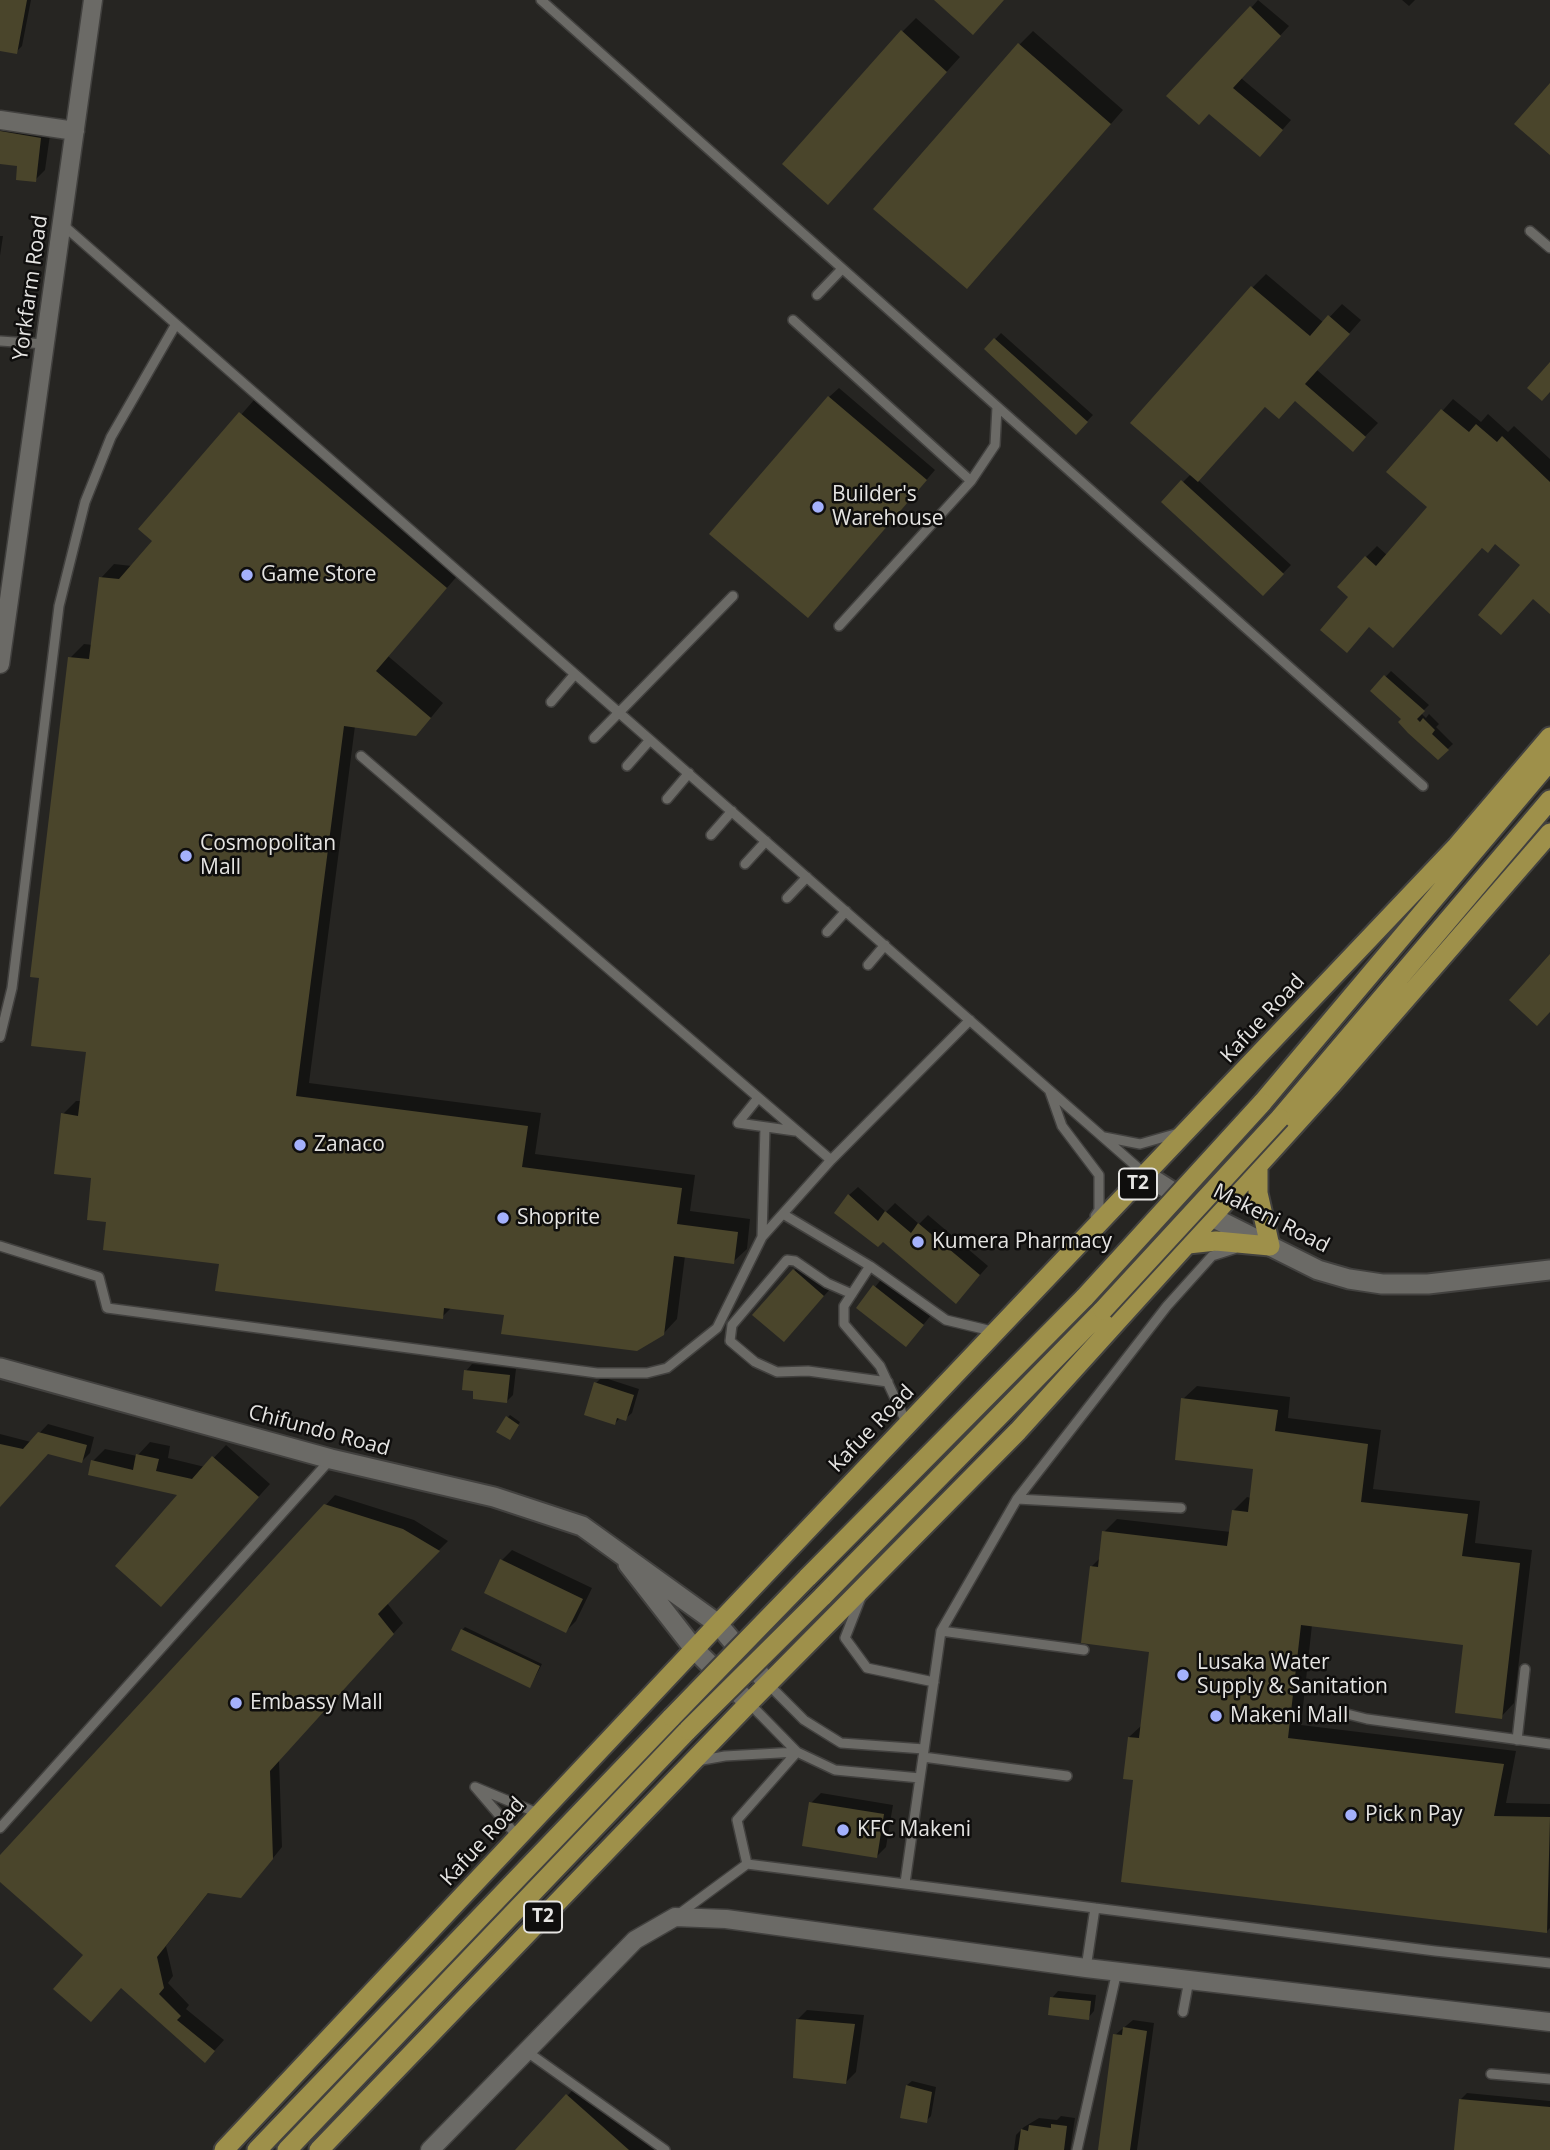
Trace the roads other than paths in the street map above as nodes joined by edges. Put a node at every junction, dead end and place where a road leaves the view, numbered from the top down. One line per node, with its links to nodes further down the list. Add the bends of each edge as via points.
1 (93, 0): 4 (street, Yorkfarm Road)
2 (541, 0): 8 (lane)
3 (0, 120): 4 (street)
4 (75, 131): 5 (street, Yorkfarm Road)
5 (63, 225): 11 (lane); 13 (street, Yorkfarm Road)
6 (1530, 231): 7 (lane)
7 (1550, 248)
8 (842, 269): 9 (lane); 14 (lane)
9 (817, 295)
10 (793, 320): 15 (lane)
11 (176, 324): 19 (lane); 44 (lane, via 111,437 82,515 60,606 12,989)
12 (0, 341): 13 (lane)
13 (47, 344): 18 (street, Yorkfarm Road)
14 (997, 407): 15 (lane, via 995,445); 29 (lane)
15 (971, 481): 17 (lane)
16 (733, 596): 21 (lane)
17 (839, 626)
18 (0, 664)
19 (575, 674): 20 (lane); 21 (lane)
20 (551, 702)
21 (618, 712): 23 (lane); 24 (lane)
22 (1550, 737): 47 (main road, Kafue Road / T2, via 1457,846)
23 (594, 738)
24 (650, 740): 27 (lane); 28 (lane)
25 (361, 756): 46 (lane)
26 (1550, 761): 106 (main road, T2, bridge, via 1262,1103 1084,1297)
27 (627, 766)
28 (689, 774): 30 (lane); 32 (lane)
29 (1423, 786)
30 (667, 799)
31 (1550, 800): 107 (main road, T2, bridge, via 1280,1118 1102,1310 688,1730)
32 (732, 811): 34 (lane); 35 (lane)
33 (1550, 833): 52 (main road, T2)
34 (711, 835)
35 (766, 841): 36 (lane); 37 (lane)
36 (746, 864)
37 (807, 877): 38 (lane); 39 (lane)
38 (787, 898)
39 (846, 911): 40 (lane); 41 (lane)
40 (827, 932)
41 (885, 945): 42 (lane); 43 (lane)
42 (868, 965)
43 (970, 1020): 45 (lane); 51 (lane)
44 (0, 1037)
45 (1048, 1089): 50 (lane); 60 (lane, via 1062,1126 1099,1175 1099,1210)
46 (758, 1098): 48 (lane, via 738,1123); 49 (lane)
47 (1198, 1122): 50 (lane, via 1171,1137 1140,1144); 53 (main road, Kafue Road / T2)
48 (765, 1126): 49 (lane); 56 (lane)
49 (797, 1131): 51 (lane)
50 (1102, 1137): 53 (lane)
51 (831, 1160): 54 (lane)
52 (1258, 1166): 55 (main road, T2); 59 (main road, via 1258,1193)
53 (1146, 1175): 55 (street, Makeni Road); 60 (main road, Kafue Road / T2)
54 (783, 1214): 56 (lane); 61 (lane)
55 (1212, 1217): 57 (main road, T2); 59 (street, Makeni Road)
56 (762, 1237): 58 (lane, via 717,1328 667,1368 647,1374 597,1373 107,1308 99,1278)
57 (1188, 1244): 59 (main road, via 1216,1241); 72 (main road, T2, via 1018,1431)
58 (0, 1246)
59 (1270, 1246): 62 (street, Makeni Road, via 1318,1270 1382,1284 1428,1284); 69 (lane, via 1212,1256 1167,1306)
60 (1072, 1253): 64 (main road, Kafue Road / T2)
61 (870, 1266): 63 (lane); 64 (lane, via 946,1320)
62 (1550, 1270)
63 (852, 1294): 66 (lane, via 844,1306 844,1324); 66 (lane, via 787,1260 732,1325 730,1341 755,1362 777,1372 808,1371)
64 (997, 1332): 67 (main road, Kafue Road / T2)
65 (0, 1368): 68 (street, Chifundo Road)
66 (888, 1382): 67 (lane)
67 (908, 1425): 73 (main road, Kafue Road / T2)
68 (331, 1459): 71 (street, Chifundo Road, via 539,1510 582,1526); 90 (lane)
69 (1017, 1499): 70 (lane); 74 (lane)
70 (1181, 1508)
71 (619, 1551): 73 (street, Chifundo Road); 75 (street, Chifundo Road)
72 (865, 1586): 78 (lane, via 845,1638 867,1668); 79 (main road, T2)
73 (718, 1624): 75 (main road, Kafue Road / T2); 79 (street, Chifundo Road)
74 (941, 1630): 76 (lane); 78 (lane)
75 (695, 1650): 80 (street, Chifundo Road); 89 (main road, Kafue Road / T2)
76 (1084, 1650)
77 (1525, 1669): 82 (lane)
78 (934, 1682): 85 (lane)
79 (768, 1684): 80 (main road, T2); 85 (lane, via 804,1720 841,1743)
80 (749, 1703): 84 (lane); 86 (main road, T2)
81 (1343, 1713): 82 (lane)
82 (1517, 1740): 83 (lane)
83 (1550, 1744)
84 (797, 1752): 86 (lane); 88 (lane, via 835,1770); 92 (lane, via 737,1820)
85 (923, 1753): 87 (lane); 88 (lane)
86 (693, 1762): 108 (main road, T2)
87 (1067, 1776)
88 (920, 1778): 93 (lane)
89 (540, 1814): 91 (main road, Kafue Road / T2); 91 (lane, via 475,1787)
90 (0, 1828)
91 (518, 1837): 105 (main road, Kafue Road / T2)
92 (747, 1864): 93 (lane); 95 (lane)
93 (905, 1883): 94 (lane)
94 (1095, 1908): 96 (lane); 97 (lane)
95 (675, 1917): 97 (street, via 726,1919); 102 (street, via 635,1940)
96 (1550, 1963)
97 (1086, 1968): 98 (street)
98 (1118, 1971): 99 (street); 111 (lane)
99 (1189, 1980): 100 (lane); 101 (street)
100 (1183, 2012)
101 (1550, 2022)
102 (526, 2051): 109 (street); 110 (lane)
103 (1491, 2074): 104 (lane)
104 (1550, 2080)
105 (224, 2150)
106 (257, 2150)
107 (287, 2150)
108 (319, 2150)
109 (430, 2150)
110 (665, 2150)
111 (1077, 2150)

